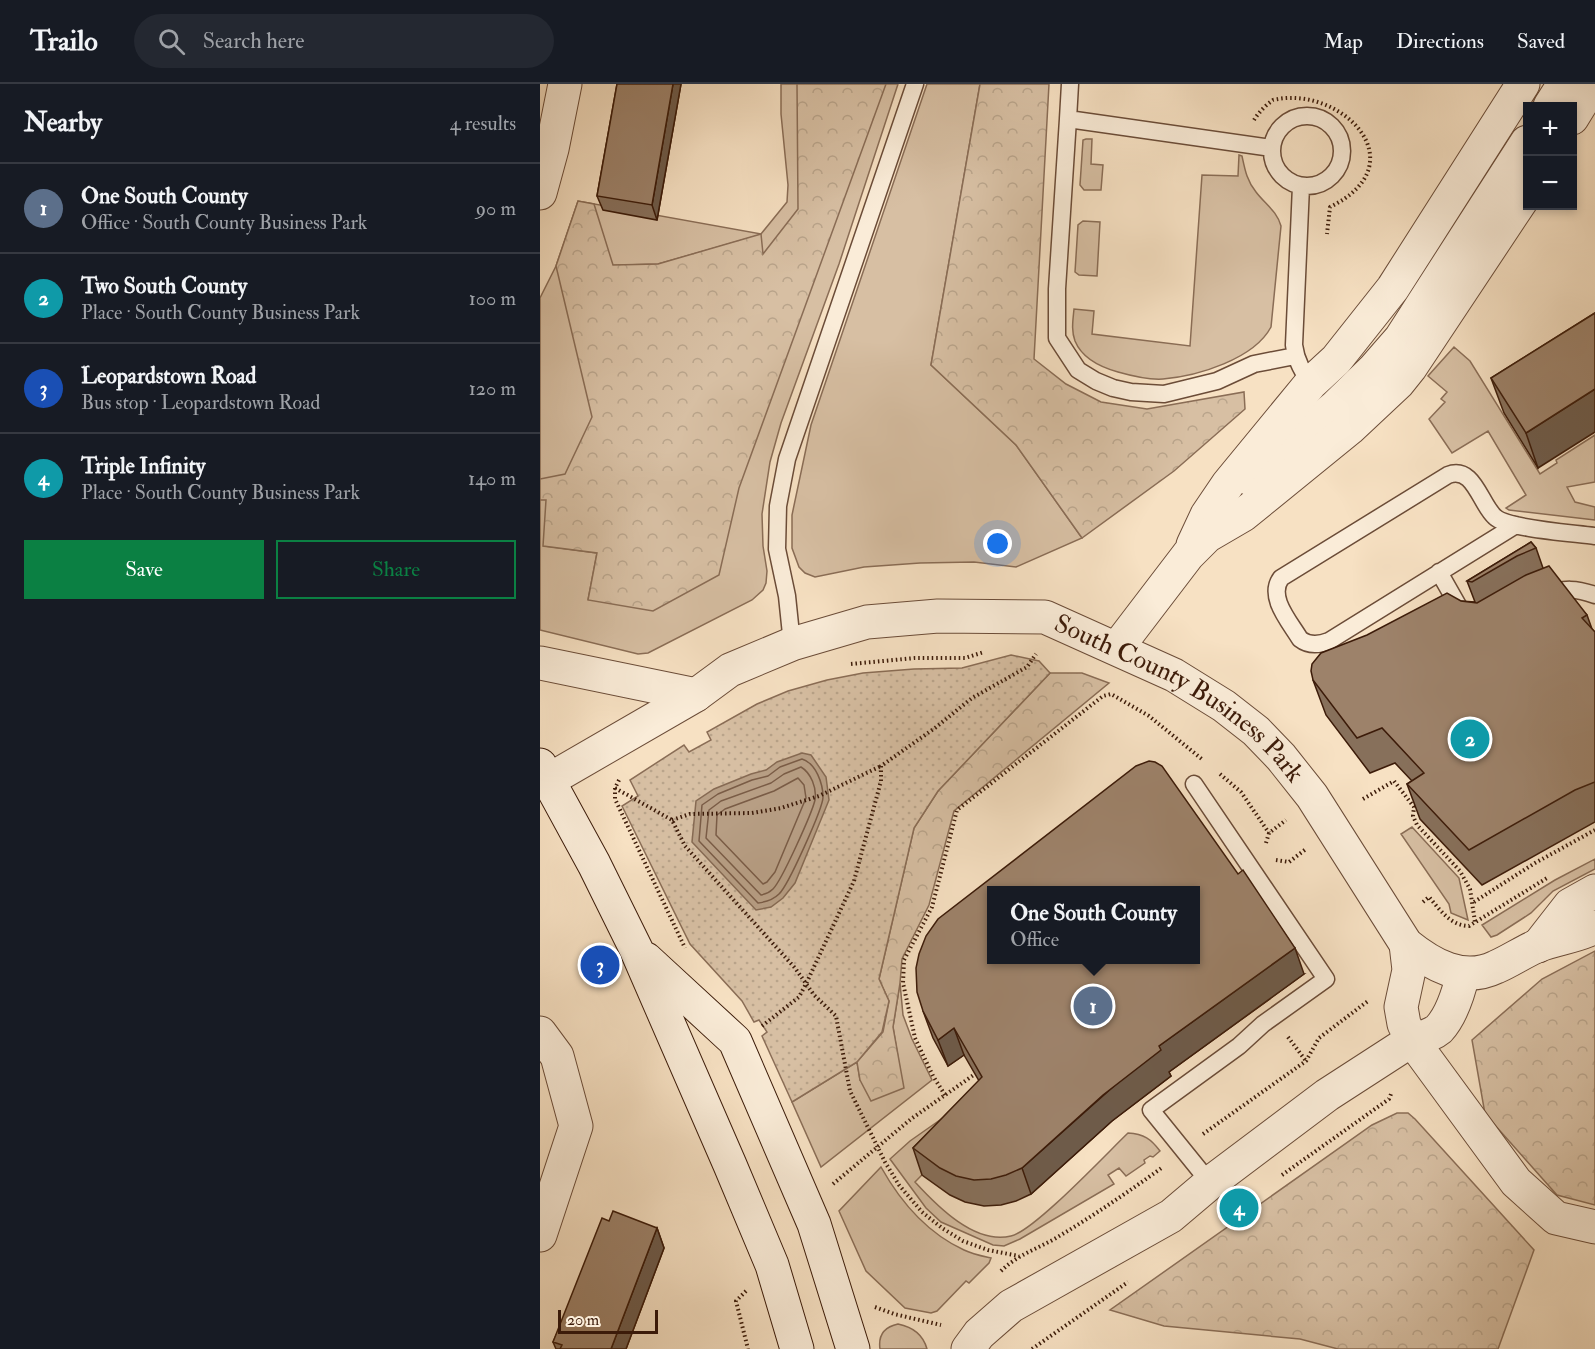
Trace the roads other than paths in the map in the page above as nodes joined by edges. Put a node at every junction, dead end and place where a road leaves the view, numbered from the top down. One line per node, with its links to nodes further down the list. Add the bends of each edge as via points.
1 (565, 84): 13 (street)
2 (915, 84): 24 (lane, via 787,459 778,506 777,549)
3 (1070, 84): 9 (lane)
4 (1523, 84): 15 (street, via 1393,288 1336,360)
5 (1564, 84): 7 (street)
6 (1593, 84): 8 (street)
7 (1553, 102)
8 (1577, 110)
9 (1068, 119): 10 (lane); 15 (lane, via 1057,338 1078,370 1113,388 1164,394 1217,381 1254,364)
10 (1272, 148): 12 (lane, via 1282,177); 12 (lane, via 1282,126 1298,118 1316,117 1336,130 1343,153 1334,175 1319,184)
11 (1523, 148): 16 (street, via 1401,338 1374,369)
12 (1301, 186): 15 (lane, via 1294,345)
13 (540, 192)
14 (1523, 198): 16 (street, via 1398,383)
15 (1303, 370): 16 (lane); 19 (street, via 1207,515)
16 (1342, 418): 19 (street, via 1243,515)
17 (1516, 525): 18 (lane); 20 (lane); 20 (lane, via 1496,519 1465,474 1456,472 1281,578 1277,598 1300,639 1320,645)
18 (1595, 536)
19 (1197, 546): 25 (street)
20 (1439, 572): 23 (lane, via 1467,621)
21 (1595, 595): 22 (lane, via 1563,590)
22 (1529, 605)
23 (1477, 626)
24 (792, 644): 25 (street, South County Business Park, via 867,622 991,615 1045,617); 27 (street, South County Business Park, via 730,670)
25 (1117, 648): 32 (street, South County Business Park, via 1174,675 1224,706 1281,757 1312,796)
26 (540, 663): 27 (street)
27 (696, 695): 28 (street, South County Business Park)
28 (544, 772): 34 (street)
29 (1194, 784): 38 (lane, via 1326,979 1151,1110)
30 (1595, 891): 33 (street, South County Business Park, via 1570,905)
31 (1595, 927): 33 (street, South County Business Park)
32 (1406, 944): 35 (street, South County Business Park, via 1424,959); 37 (street, South County Business Park, via 1409,970 1401,1007)
33 (1538, 946): 35 (street, South County Business Park, via 1492,969)
34 (636, 949): 41 (street, via 768,1255); 42 (street, via 735,1041 814,1224)
35 (1463, 974): 37 (street, via 1459,994 1439,1029)
36 (540, 1034): 40 (street, via 557,1056 576,1126)
37 (1412, 1040): 38 (street, via 1327,1095); 39 (street, South County Business Park, via 1516,1182 1556,1218)
38 (1210, 1183): 43 (street, via 1171,1216 1011,1306)
39 (1595, 1227)
40 (540, 1235)
41 (797, 1349)
42 (853, 1349)
43 (968, 1349)

